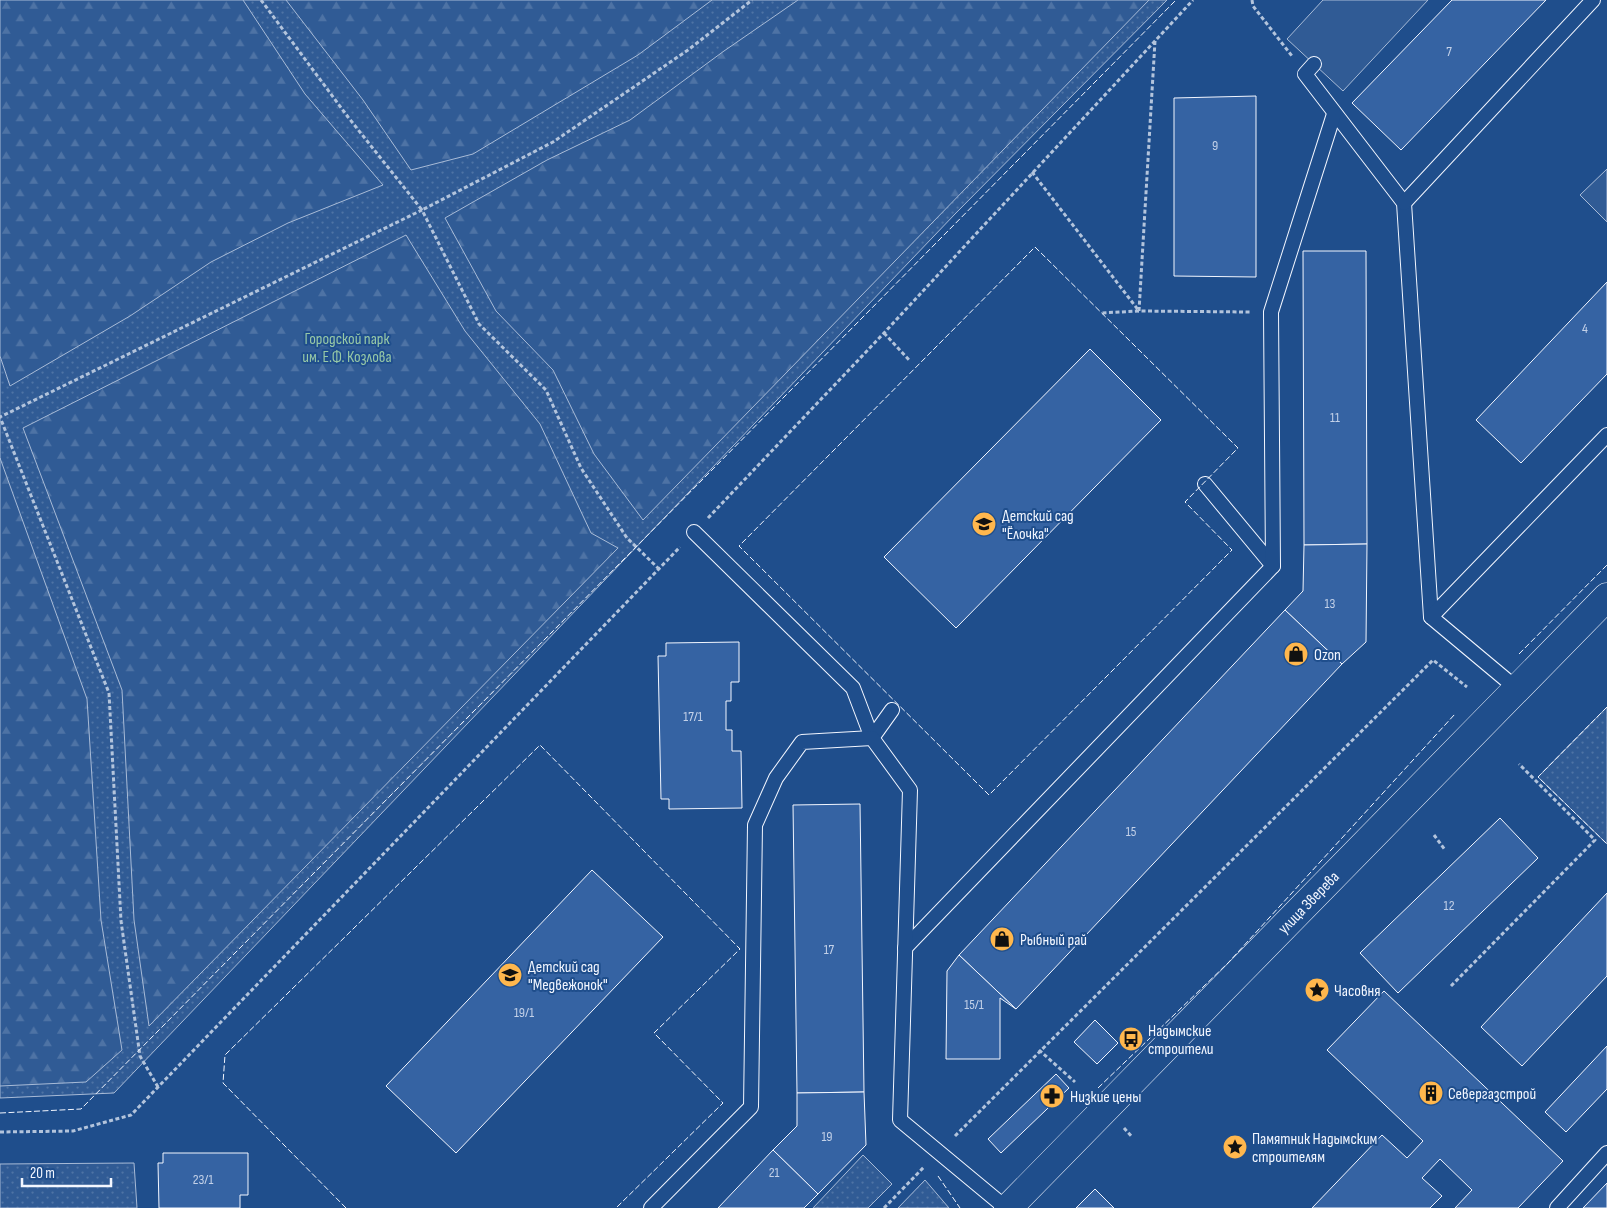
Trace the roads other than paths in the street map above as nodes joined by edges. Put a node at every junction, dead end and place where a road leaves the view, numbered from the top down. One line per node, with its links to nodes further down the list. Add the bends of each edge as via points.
1 (1593, 0): 4 (lane)
2 (1310, 69): 3 (lane)
3 (1334, 114): 4 (lane); 8 (lane, via 1271,312)
4 (1404, 203): 10 (lane)
5 (1607, 435): 10 (lane)
6 (1204, 484): 8 (lane)
7 (694, 532): 13 (lane, via 853,688)
8 (1273, 566): 14 (lane)
9 (1605, 604): 11 (street, улица Зверева)
10 (1431, 617): 11 (lane)
11 (1516, 688): 17 (street, улица Зверева)
12 (892, 710): 13 (lane)
13 (872, 738): 14 (lane, via 910,790); 16 (lane, via 802,742 776,778 755,825 751,1108)
14 (905, 948): 17 (lane, via 900,1120)
15 (1607, 1152): 18 (lane)
16 (651, 1208)
17 (1007, 1208)
18 (1557, 1208)

